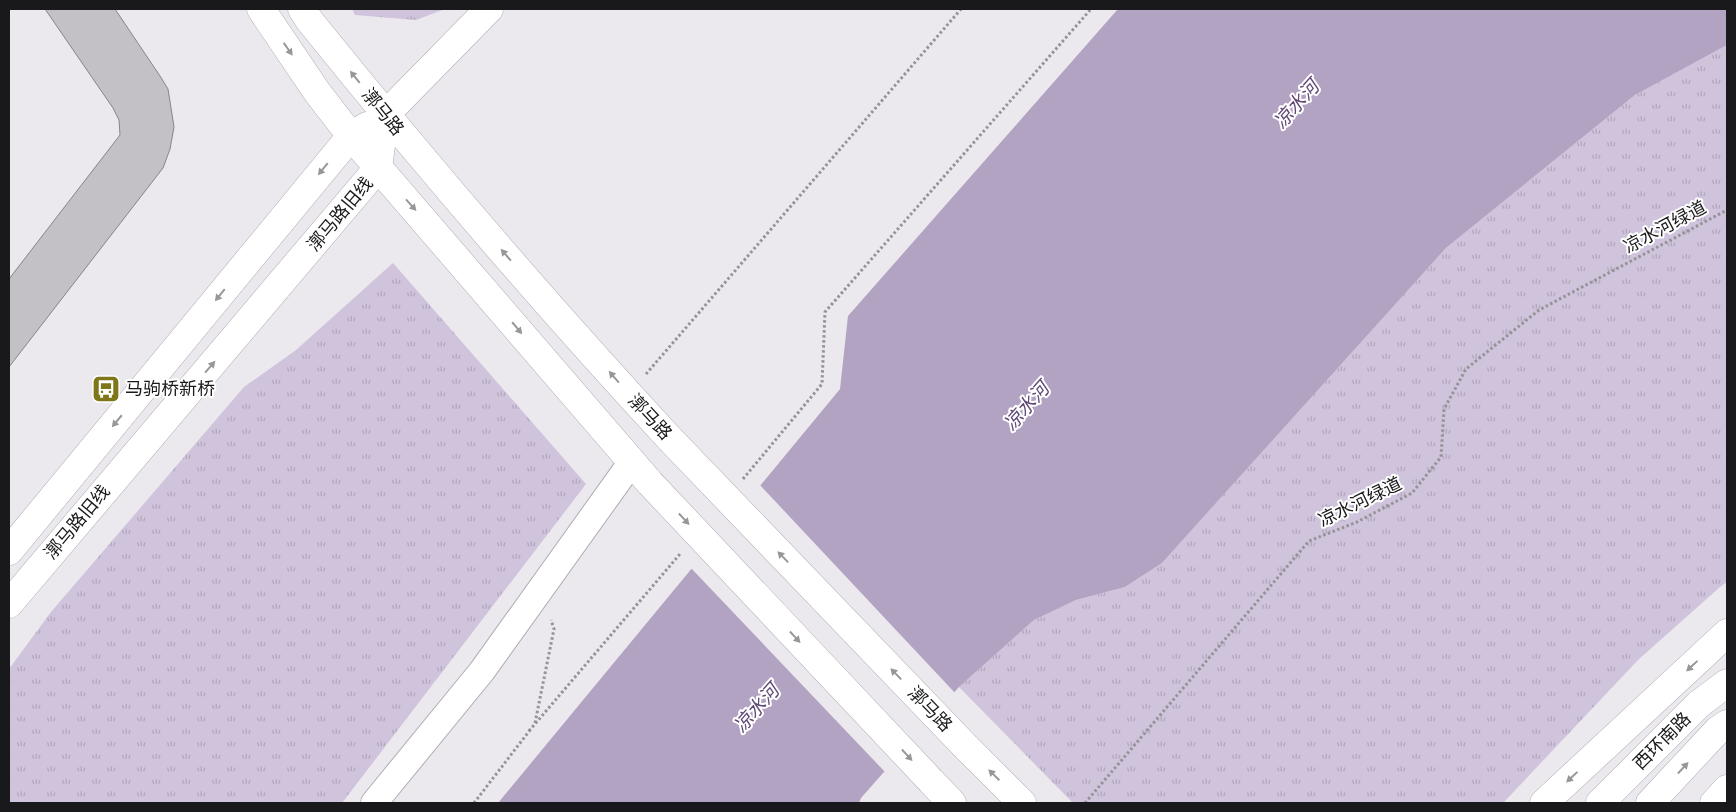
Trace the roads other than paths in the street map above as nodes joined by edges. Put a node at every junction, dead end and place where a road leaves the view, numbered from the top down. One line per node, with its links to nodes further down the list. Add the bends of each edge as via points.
1 (261, 9): 5 (main road, one-way to 5)
2 (302, 9): 4 (main road, 漷马路, one-way to 2)
3 (489, 9): 4 (main road)
4 (386, 115): 5 (main road, 漷马路旧线); 6 (main road, 漷马路旧线); 16 (main road, 漷马路, one-way to 4, bridge, via 628,394)
5 (351, 136): 6 (main road); 8 (main road, 漷马路旧线, one-way to 8)
6 (378, 168): 7 (main road, one-way to 7); 9 (main road, 漷马路旧线, one-way to 6)
7 (632, 463): 14 (street, via 482,671); 15 (main road, one-way to 15, bridge)
8 (9, 551)
9 (9, 604)
10 (1727, 633): 17 (main road, one-way to 17)
11 (1727, 684): 18 (main road, 西环南路, via 1699,704)
12 (1727, 724): 19 (main road, 西环南路, one-way to 12)
13 (1727, 789): 20 (main road)
14 (374, 803)
15 (952, 803)
16 (1022, 803)
17 (1544, 803)
18 (1600, 803)
19 (1650, 803)
20 (1714, 803)

